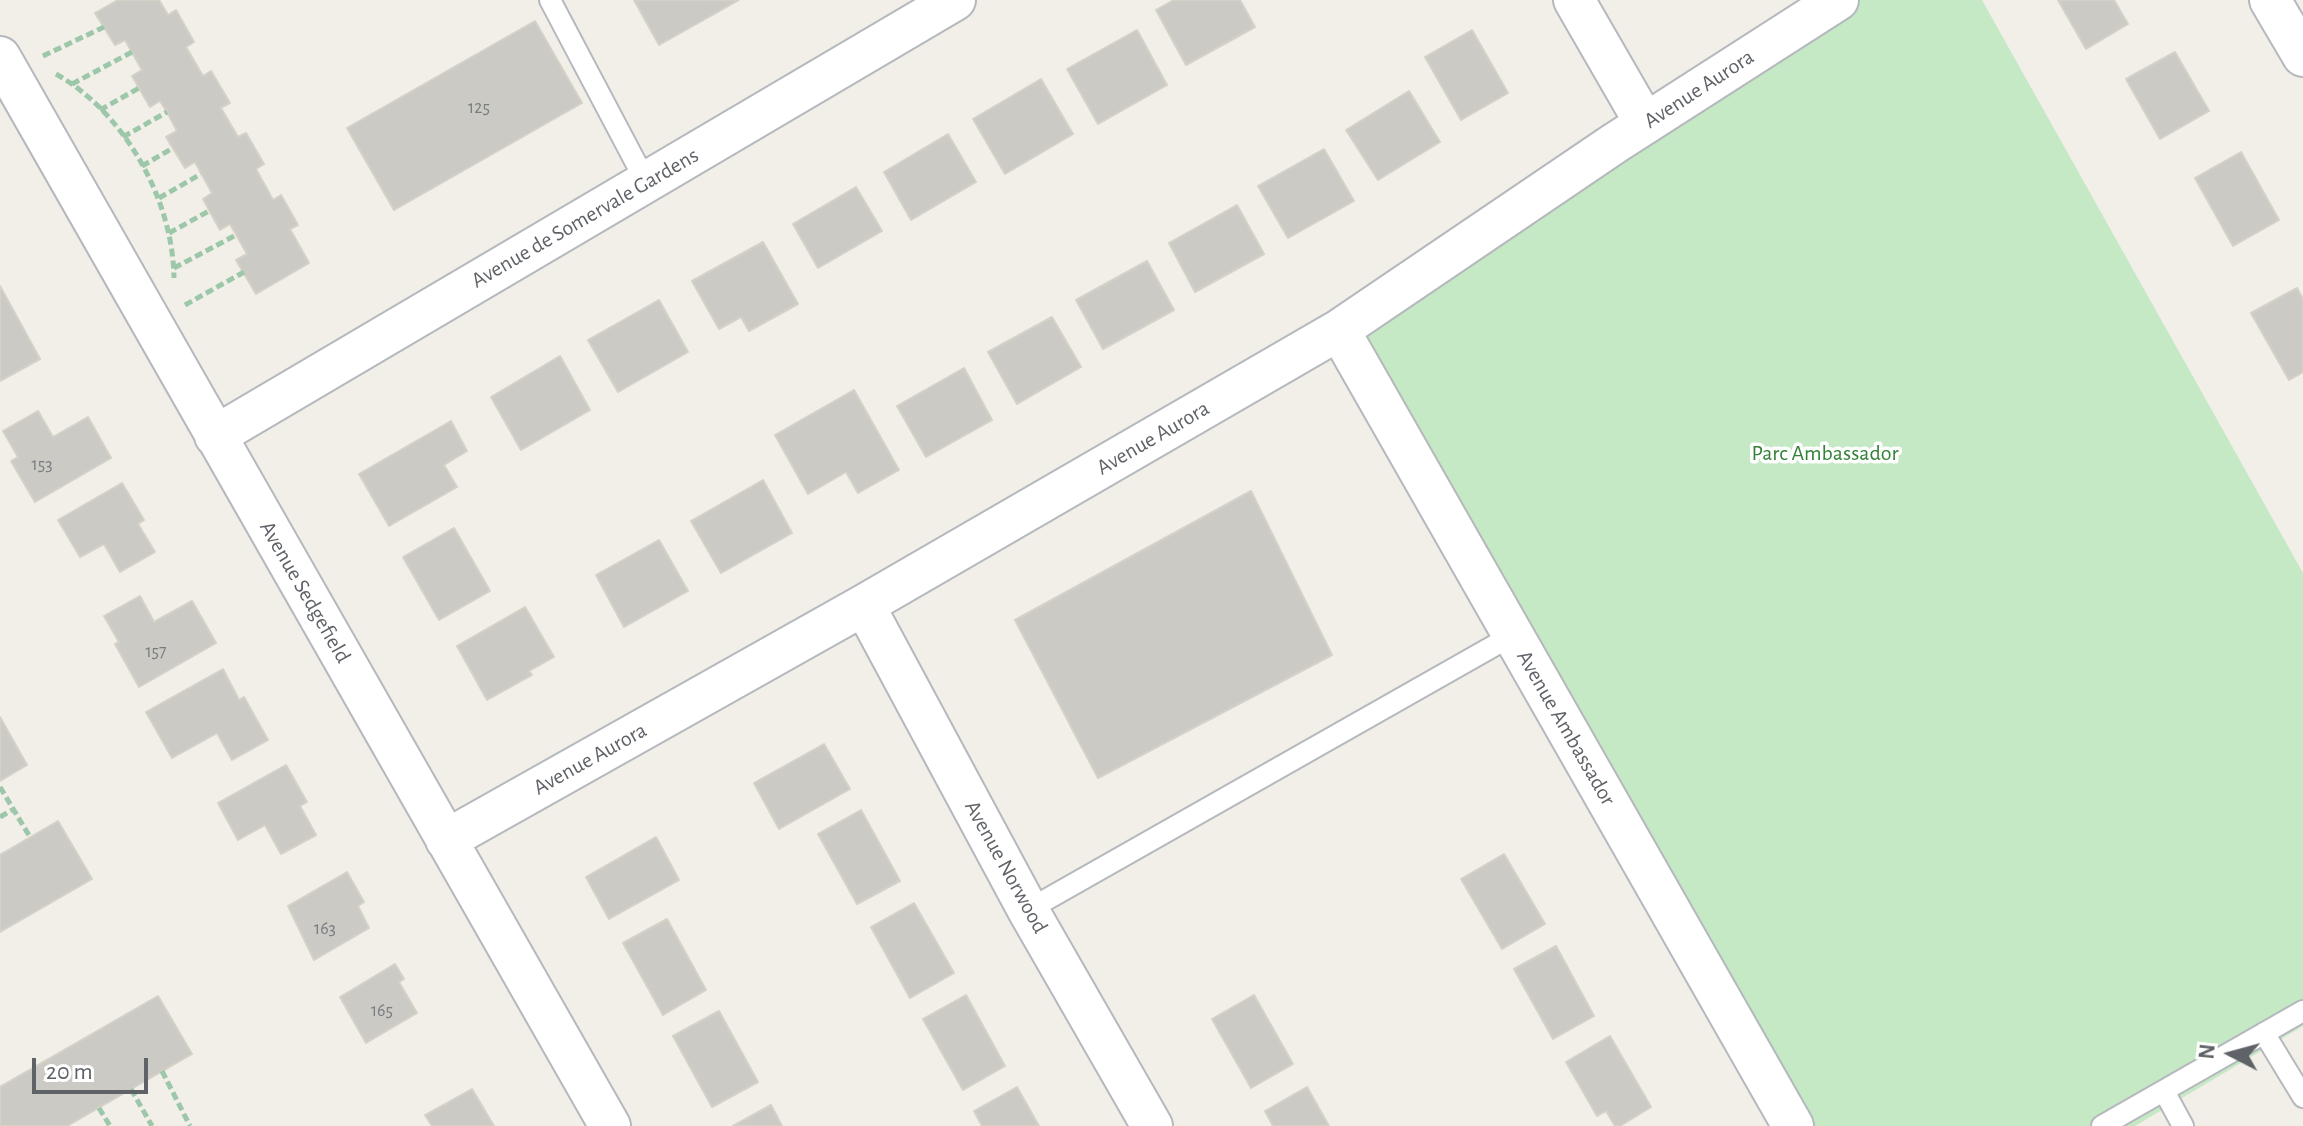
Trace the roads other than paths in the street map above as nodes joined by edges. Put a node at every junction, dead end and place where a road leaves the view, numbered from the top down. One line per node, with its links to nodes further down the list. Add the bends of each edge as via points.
1 (550, 0): 9 (lane)
2 (955, 0): 9 (street, Avenue de Somervale Gardens)
3 (1574, 0): 8 (street)
4 (1838, 0): 8 (street, Avenue Aurora)
5 (2270, 0): 6 (street)
6 (2303, 56)
7 (0, 57): 11 (street, Avenue Sedgefield)
8 (1645, 123): 10 (street, Avenue Aurora)
9 (646, 182): 11 (street, Avenue de Somervale Gardens)
10 (1339, 330): 12 (street, Avenue Aurora); 13 (street, Avenue Ambassador)
11 (215, 436): 14 (street, Avenue Sedgefield)
12 (864, 605): 14 (street, Avenue Aurora); 15 (street, Avenue Norwood)
13 (1513, 635): 15 (lane); 22 (street, Avenue Ambassador)
14 (446, 840): 20 (street, Avenue Sedgefield)
15 (1028, 910): 21 (street, Avenue Norwood)
16 (2303, 1011): 17 (lane)
17 (2264, 1033): 18 (lane); 19 (lane)
18 (2164, 1091): 23 (lane); 24 (lane)
19 (2303, 1097)
20 (610, 1126)
21 (1152, 1126)
22 (1793, 1126)
23 (2102, 1126)
24 (2183, 1126)

